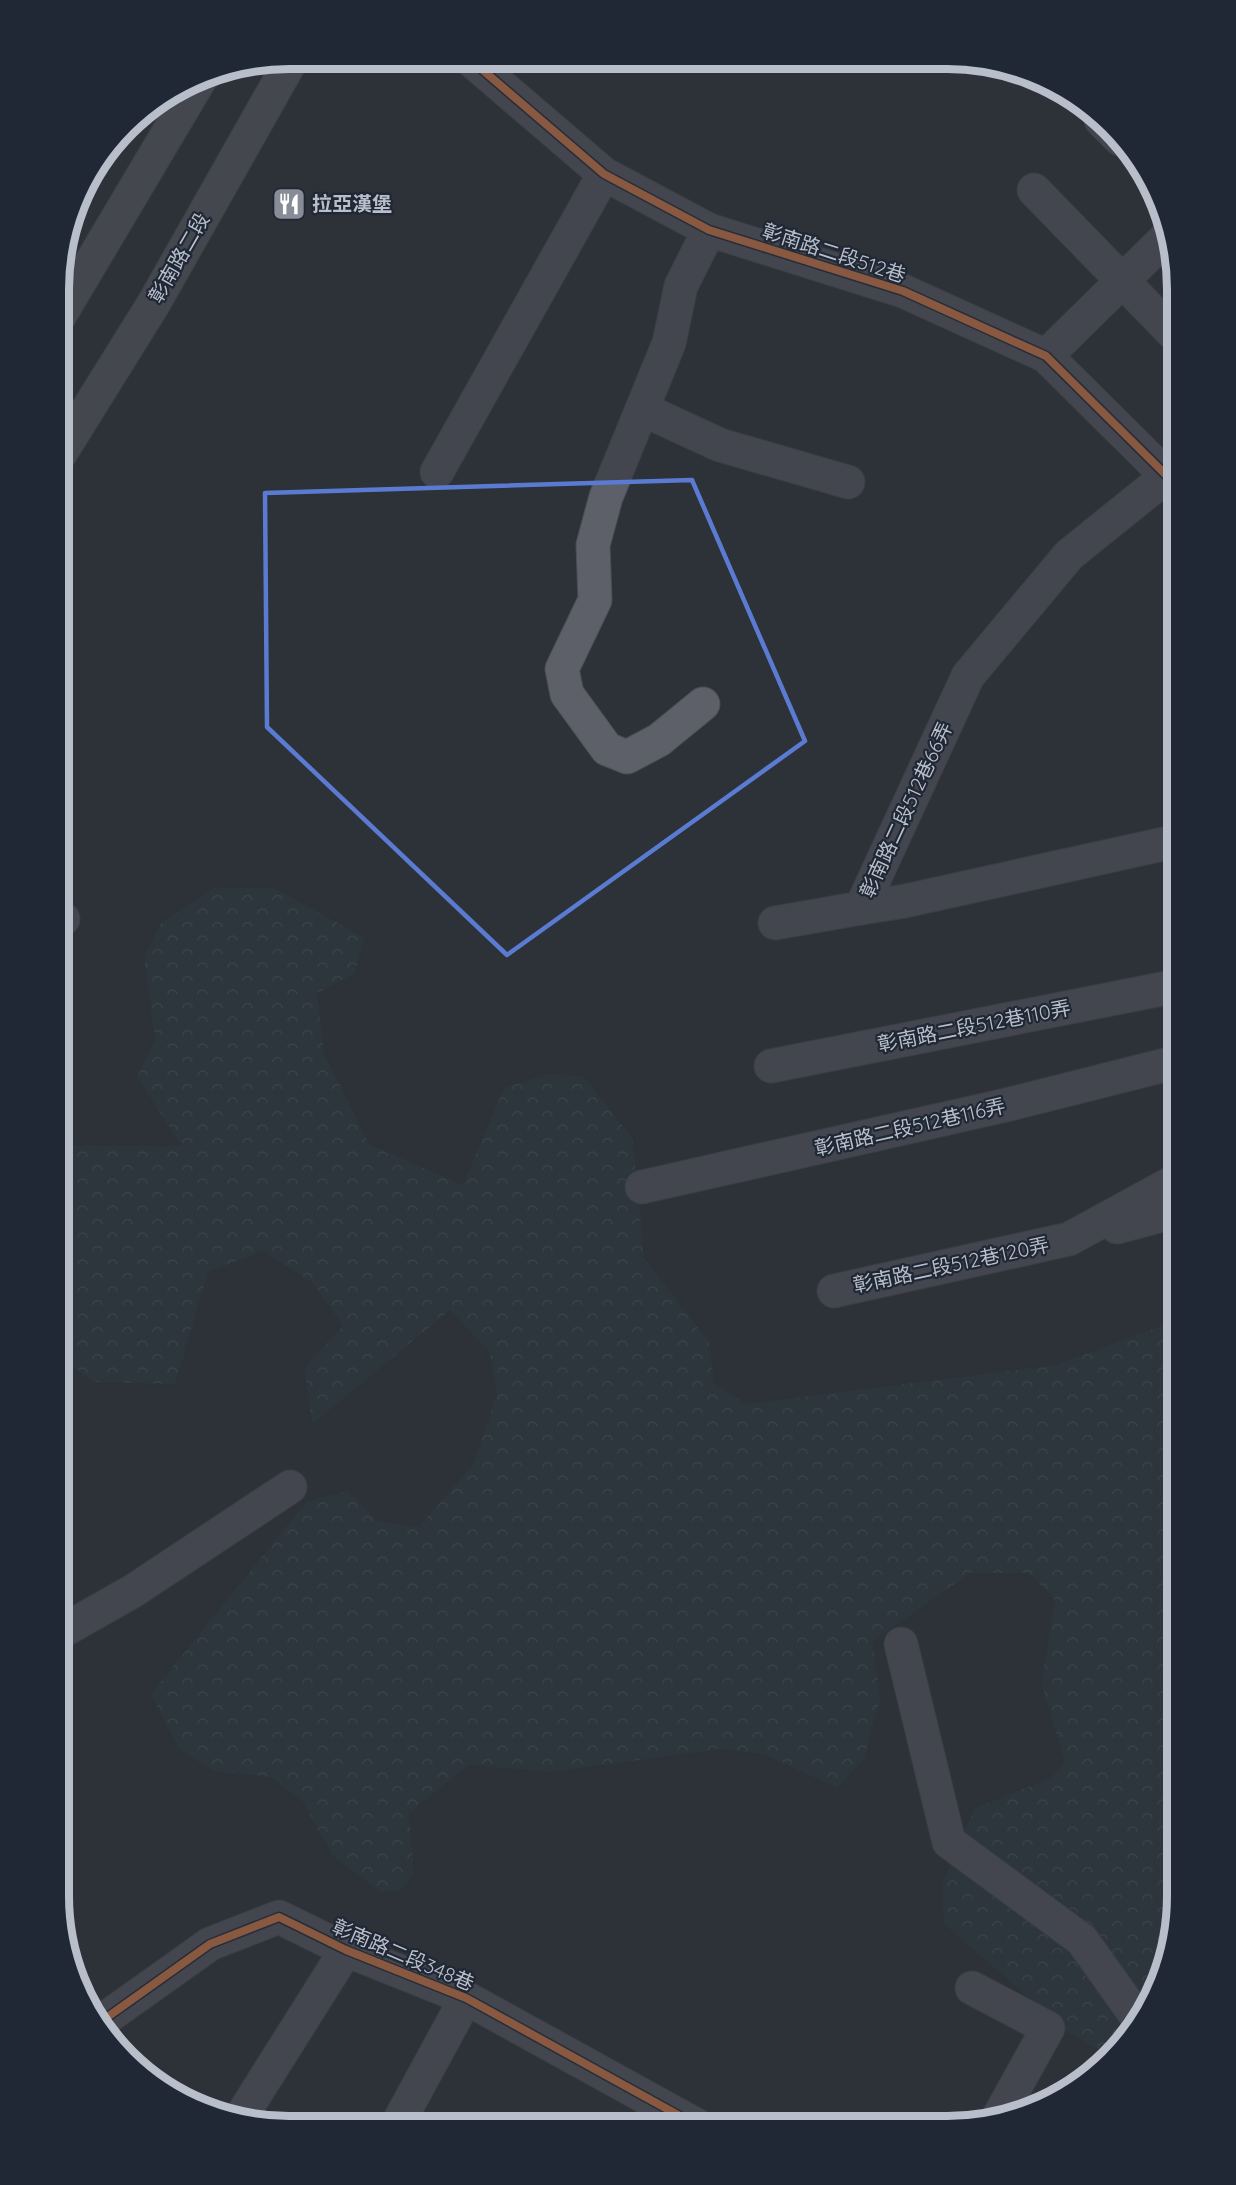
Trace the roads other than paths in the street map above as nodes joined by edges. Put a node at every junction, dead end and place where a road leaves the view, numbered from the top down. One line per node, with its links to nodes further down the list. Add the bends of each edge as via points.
1 (286, 69): 13 (main road, 彰南路二段, via 154,303)
2 (482, 69): 4 (street, 彰南路二段512巷)
3 (193, 91): 9 (main road)
4 (604, 174): 6 (street, 彰南路二段512巷); 14 (street)
5 (1034, 190): 8 (street)
6 (710, 230): 11 (street, 彰南路二段512巷, via 903,291); 12 (street, via 681,286 669,343)
7 (1162, 242): 8 (street)
8 (1123, 281): 10 (street); 11 (street)
9 (69, 300)
10 (1167, 326)
11 (1046, 356): 15 (street, 彰南路二段512巷)
12 (642, 409): 16 (street, via 720,445); 18 (street, via 606,497 593,544 595,600 562,669 567,694 607,748 627,757 659,740)
13 (69, 440)
14 (437, 472)
15 (1167, 477)
16 (848, 482)
17 (1167, 486): 20 (street, 彰南路二段512巷66弄, via 1069,555 968,676)
18 (703, 705)
19 (1167, 843): 20 (street, 彰南路二段512巷66弄)
20 (861, 908): 21 (street)
21 (775, 923)
22 (1167, 988): 24 (street, 彰南路二段512巷110弄)
23 (1167, 1065): 26 (street, 彰南路二段512巷116弄)
24 (771, 1066)
25 (1167, 1185): 28 (street, 彰南路二段512巷120弄)
26 (642, 1187)
27 (1167, 1214): 28 (street, 彰南路二段512巷120弄)
28 (1069, 1239): 29 (street, 彰南路二段512巷120弄)
29 (834, 1291)
30 (290, 1487): 31 (street, via 132,1591)
31 (69, 1627)
32 (901, 1644): 36 (street, via 949,1842 1082,1940)
33 (346, 1950): 35 (street, 彰南路二段348巷); 37 (street, 彰南路二段348巷, via 279,1917 210,1944); 38 (street)
34 (972, 1988): 39 (street, via 1048,2028)
35 (465, 1998): 40 (street); 41 (street, 彰南路二段348巷)
36 (1134, 2012)
37 (106, 2018)
38 (246, 2109)
39 (1003, 2109)
40 (402, 2116)
41 (679, 2116)

